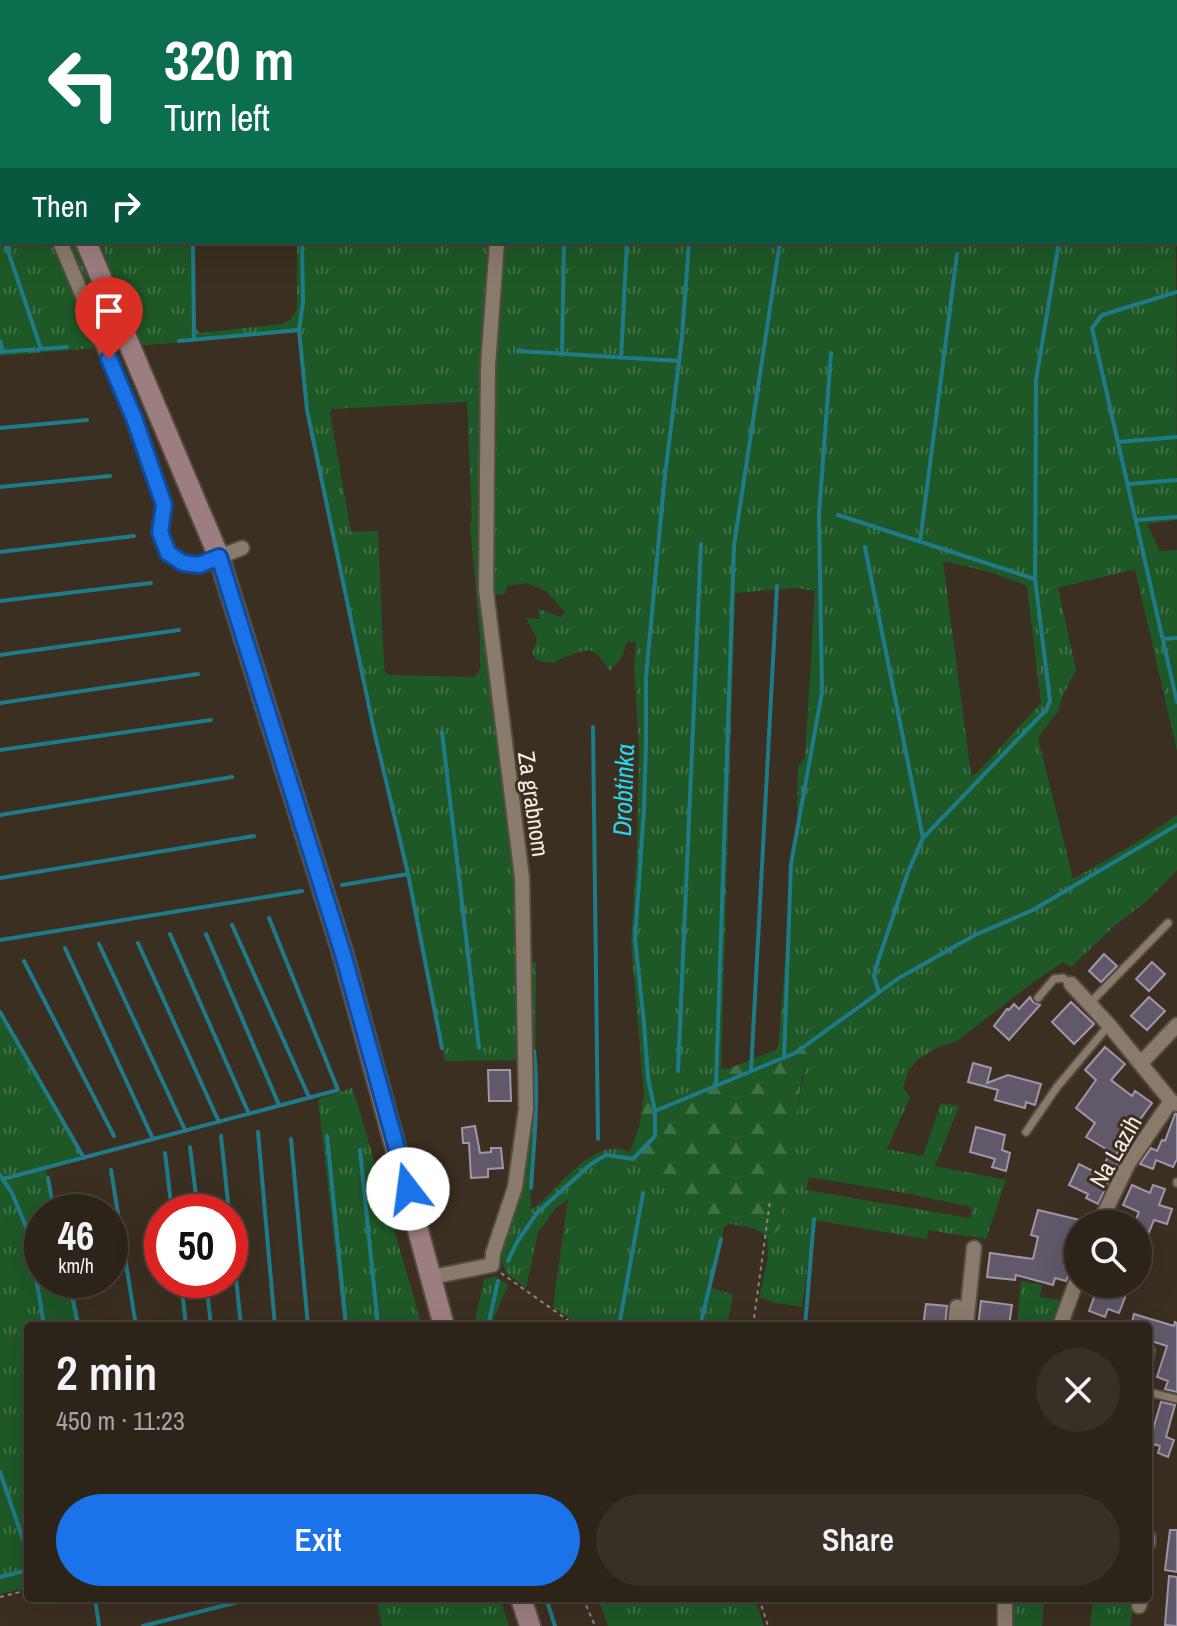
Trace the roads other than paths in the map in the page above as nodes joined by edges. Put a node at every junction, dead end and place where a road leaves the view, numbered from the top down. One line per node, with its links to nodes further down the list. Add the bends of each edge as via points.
1 (61, 244): 5 (street, via 139,432 164,505 160,532 168,553 199,565)
2 (87, 244): 5 (main road)
3 (497, 244): 17 (street, Za grabnom, via 488,366 486,590 522,878 526,1109 515,1187 492,1265)
4 (242, 548): 5 (street)
5 (219, 557): 17 (main road, via 343,954)
6 (1168, 923): 9 (lane)
7 (1071, 984): 8 (lane, via 1054,979); 9 (street, Na Lazih)
8 (1038, 998)
9 (1089, 1004): 10 (street, Na Lazih)
10 (1109, 1025): 12 (street, Na Lazih); 14 (lane)
11 (1177, 1025): 12 (street)
12 (1141, 1063): 13 (street, Na Lazih)
13 (1174, 1103): 15 (street, Na Lazih, via 1128,1164)
14 (1026, 1132)
15 (1106, 1210)
16 (974, 1248): 22 (street)
17 (432, 1277): 20 (main road)
18 (1070, 1298): 23 (street)
19 (957, 1307): 21 (street)
20 (443, 1322)
21 (955, 1322)
22 (966, 1322)
23 (1061, 1322)
24 (1152, 1393): 25 (lane)
25 (1177, 1399)
26 (522, 1602): 28 (main road)
27 (1005, 1602): 29 (street)
28 (530, 1626)
29 (1005, 1626)

